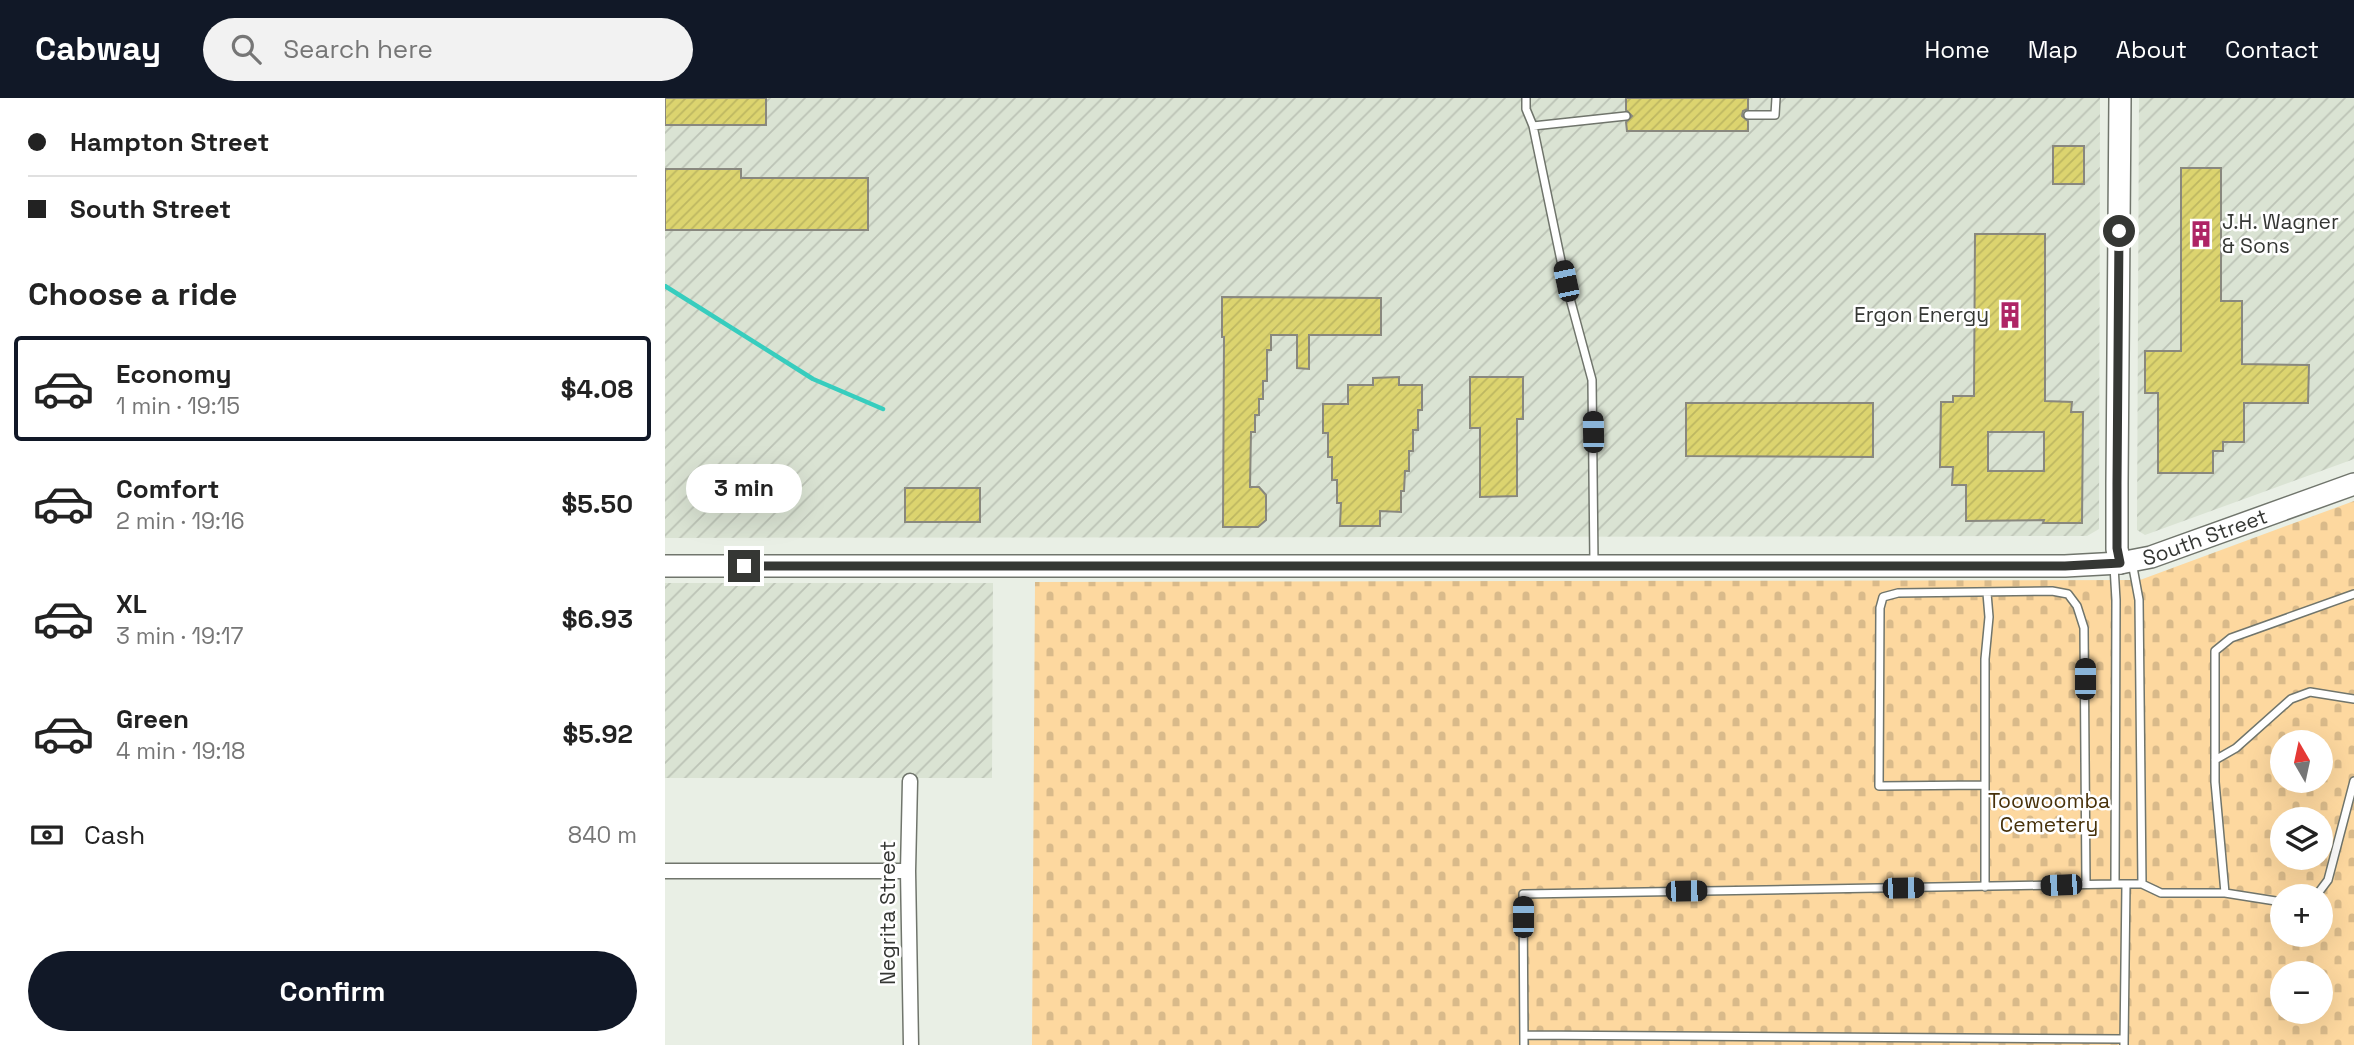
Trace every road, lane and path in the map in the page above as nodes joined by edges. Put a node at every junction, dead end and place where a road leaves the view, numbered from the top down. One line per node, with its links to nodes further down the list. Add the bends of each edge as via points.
1 (1525, 98): 6 (lane)
2 (1776, 98): 4 (lane, via 1775,116)
3 (2120, 98): 8 (street, via 2117,548)
4 (1748, 115)
5 (1626, 116): 6 (lane)
6 (1533, 126): 9 (lane, via 1592,380)
7 (2354, 484): 8 (street, South Street)
8 (2122, 563): 9 (street, South Street); 21 (lane, via 2116,600); 23 (lane, via 2139,600)
9 (1594, 565): 10 (street, South Street)
10 (665, 566)
11 (1987, 593): 17 (lane); 17 (lane, via 1898,593 1883,597 1880,608 1879,786); 20 (lane, via 2052,591 2068,594 2077,606 2084,628)
12 (2354, 594): 14 (lane, via 2231,638 2214,651)
13 (2354, 699): 14 (lane, via 2310,692 2291,699 2236,748)
14 (2215, 760): 26 (lane)
15 (910, 781): 19 (street, Negrita Street)
16 (2354, 781): 24 (lane)
17 (1985, 785): 25 (lane)
18 (665, 871): 19 (street)
19 (908, 871): 30 (street, Negrita Street)
20 (2086, 884): 21 (lane); 25 (lane)
21 (2115, 884): 22 (lane)
22 (2126, 884): 23 (lane); 29 (lane)
23 (2142, 884): 26 (lane, via 2161,893)
24 (2325, 884)
25 (1985, 887): 28 (lane, via 1523,894)
26 (2225, 893): 27 (lane)
27 (2270, 900)
28 (1524, 1035): 29 (lane); 31 (lane)
29 (2124, 1042)
30 (911, 1045)
31 (1524, 1045)

